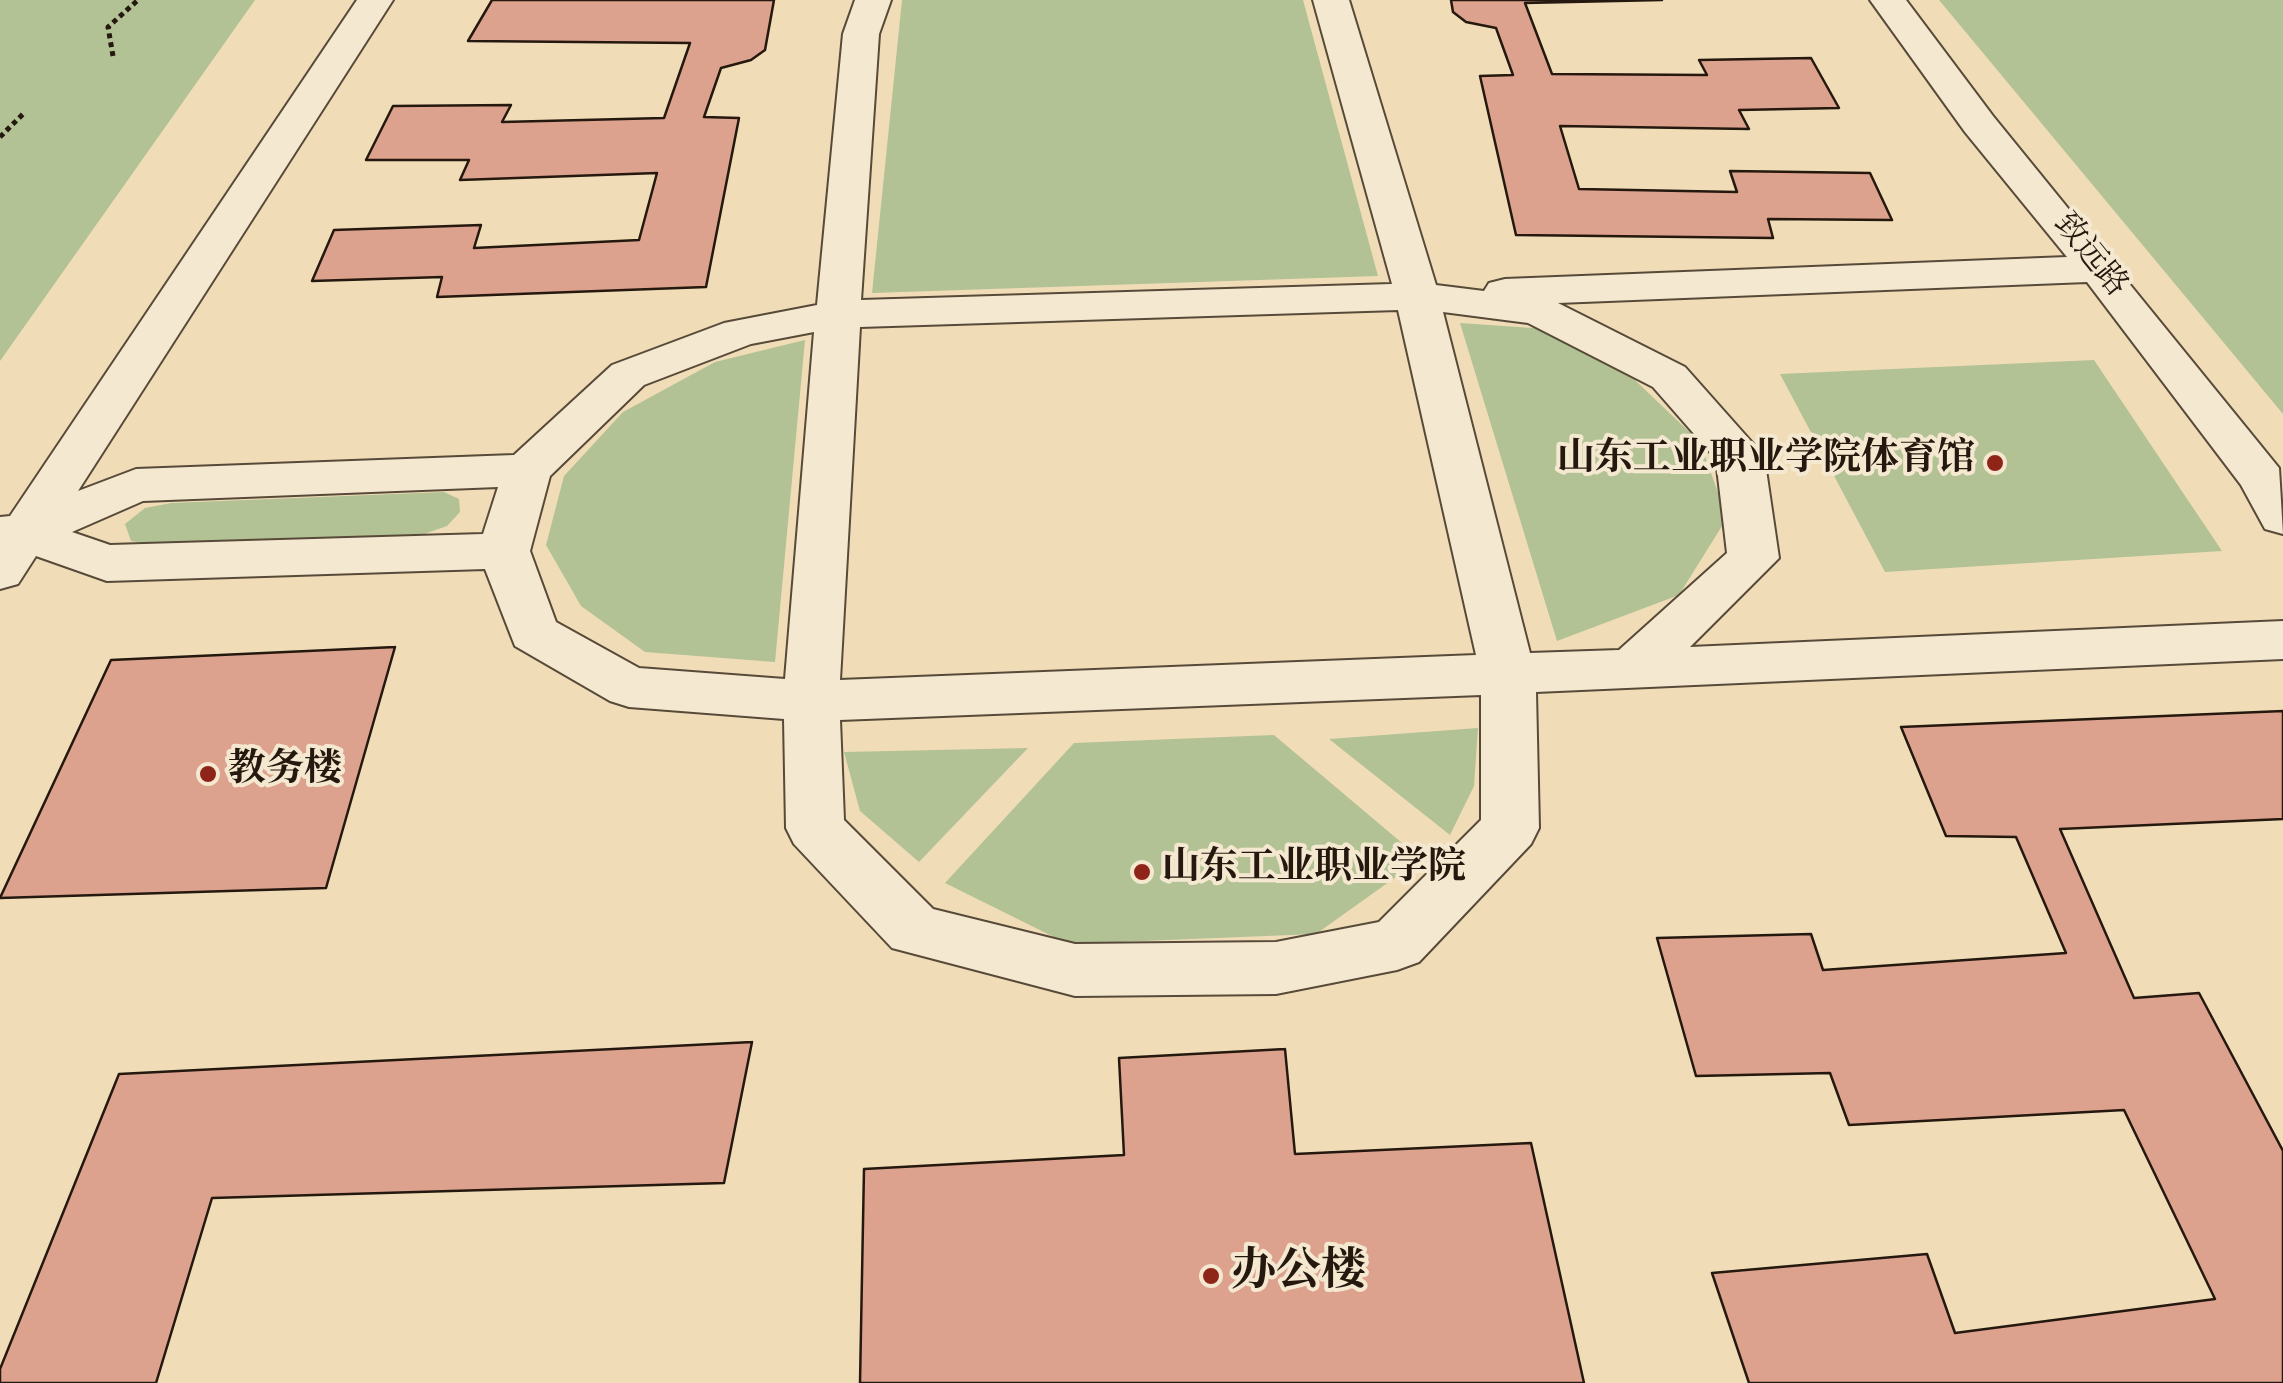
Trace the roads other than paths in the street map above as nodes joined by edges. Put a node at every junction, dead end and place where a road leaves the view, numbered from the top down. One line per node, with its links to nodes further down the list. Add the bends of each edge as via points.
1 (375, 0): 10 (lane)
2 (873, 0): 7 (lane, via 861,34)
3 (1331, 0): 6 (lane)
4 (1888, 0): 5 (lane, 致远路)
5 (2099, 269): 6 (lane); 9 (lane, 致远路, via 2262,478)
6 (1416, 296): 7 (lane); 13 (lane, via 1539,311 1669,377 1740,456 1753,558); 14 (lane)
7 (838, 314): 8 (lane, via 740,333 628,375); 15 (lane)
8 (527, 470): 10 (lane, via 136,484); 11 (lane)
9 (2283, 518)
10 (8, 546): 11 (lane, via 108,563)
11 (504, 551): 15 (lane, via 534,633 629,687)
12 (2283, 640): 13 (lane)
13 (1632, 669): 14 (lane)
14 (1508, 674): 15 (lane); 15 (lane, via 1510,828 1397,944 1276,968 1075,970 914,930 815,828)
15 (811, 701)

